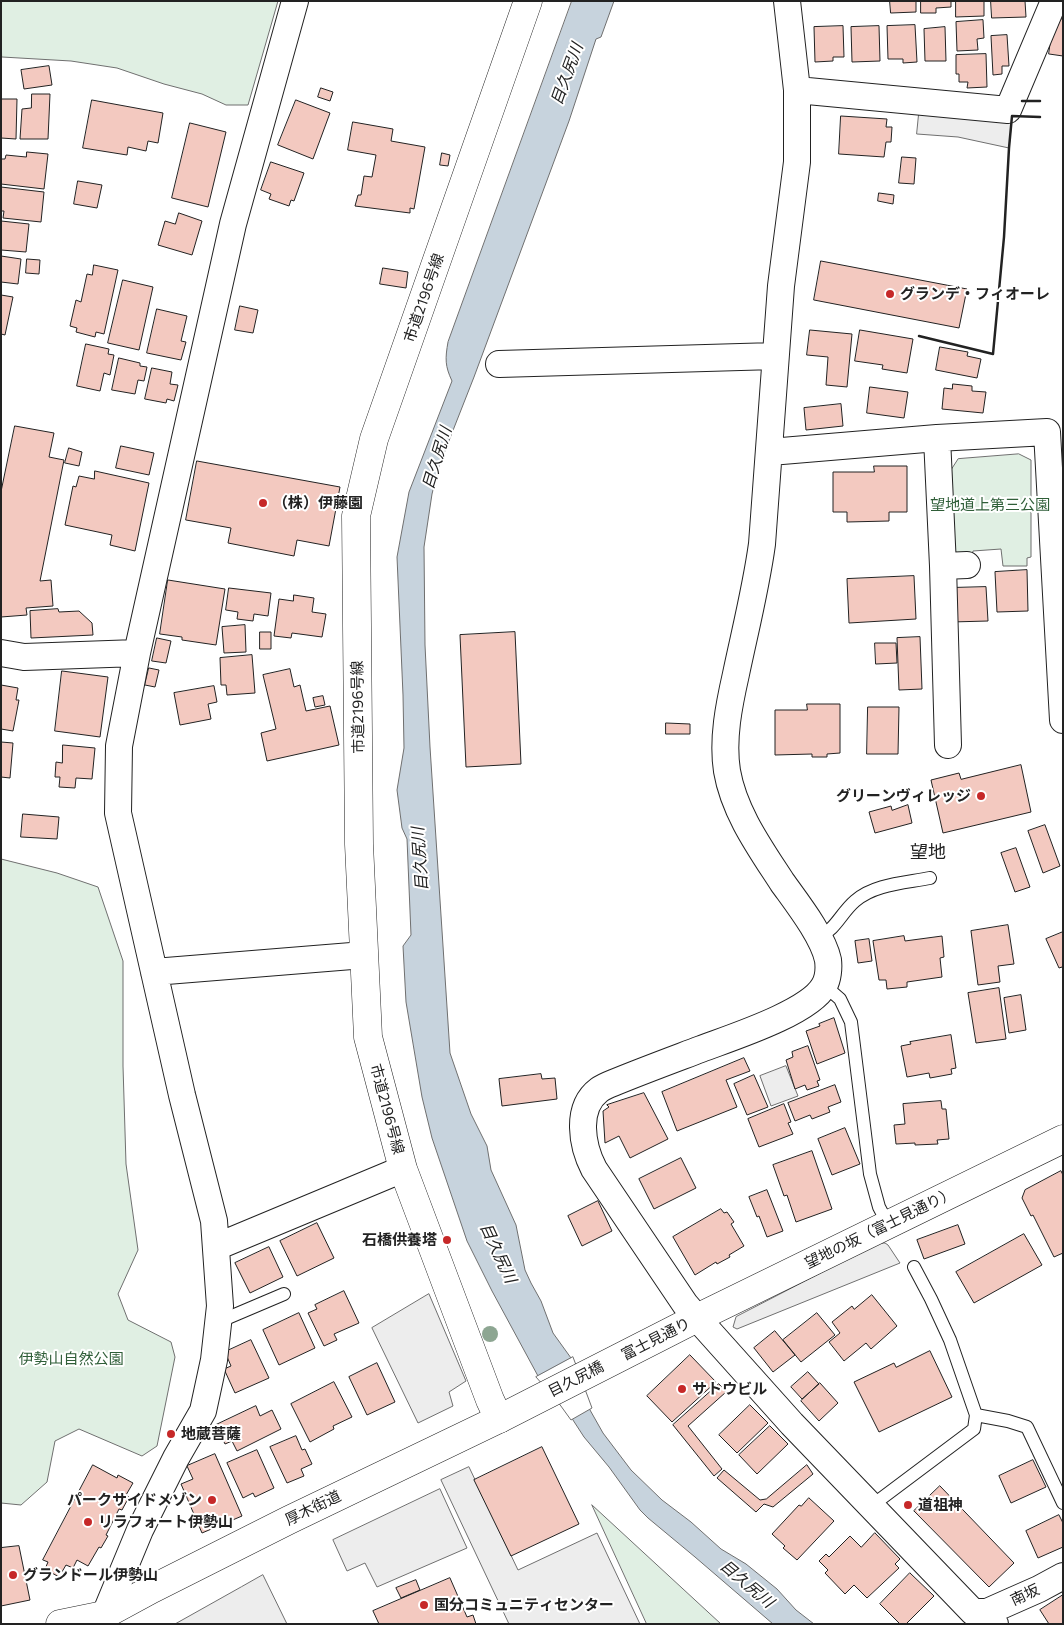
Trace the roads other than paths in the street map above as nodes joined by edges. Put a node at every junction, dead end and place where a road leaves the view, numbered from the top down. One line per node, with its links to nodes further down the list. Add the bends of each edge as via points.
1 (295, 1): 10 (street, via 233,224)
2 (528, 1): 16 (street, 市道2196号線, via 374,438 356,516 359,844)
3 (787, 1): 5 (street)
4 (1054, 1): 5 (street, via 1008,110)
5 (797, 90): 6 (street, via 797,162)
6 (775, 356): 7 (street); 9 (street)
7 (499, 364)
8 (937, 438): 9 (street); 12 (street, via 1047,432); 13 (street, via 955,565)
9 (770, 452): 15 (street, via 757,578 731,698 725,759 730,786 748,827)
10 (137, 652): 11 (street, via 24,657); 17 (street, via 119,746 118,813)
11 (1, 653)
12 (1063, 720)
13 (948, 745)
14 (930, 878): 15 (lane, via 871,890 854,901 829,933)
15 (819, 937): 18 (street, via 828,961)
16 (364, 955): 17 (street); 20 (street, 市道2196号線, via 368,1036)
17 (154, 972): 22 (street, via 214,1221)
18 (824, 986): 21 (lane, via 840,999 851,1022 870,1174 879,1207); 25 (street, via 809,1002 778,1019 600,1089 584,1113 590,1162)
19 (1063, 1139): 21 (street, 望地の坂（富士見通り）)
20 (403, 1169): 22 (street); 30 (street, 市道2196号線)
21 (888, 1224): 25 (street, 望地の坂（富士見通り）)
22 (216, 1247): 26 (street)
23 (914, 1267): 29 (lane, via 942,1322)
24 (284, 1294): 26 (lane)
25 (697, 1318): 27 (street, 富士見通り); 32 (street)
26 (218, 1322): 35 (street, via 203,1411 140,1530)
27 (615, 1360): 28 (street, 目久尻橋)
28 (537, 1399): 30 (street, 厚木街道)
29 (976, 1415): 31 (lane, via 1028,1426); 32 (lane, via 974,1429)
30 (499, 1419): 35 (street, 厚木街道, via 179,1574)
31 (1063, 1503)
32 (870, 1507): 34 (street, via 973,1612)
33 (1063, 1576): 34 (street, 南坂)
34 (991, 1618)
35 (99, 1621): 36 (street, 厚木街道)
36 (62, 1624)

